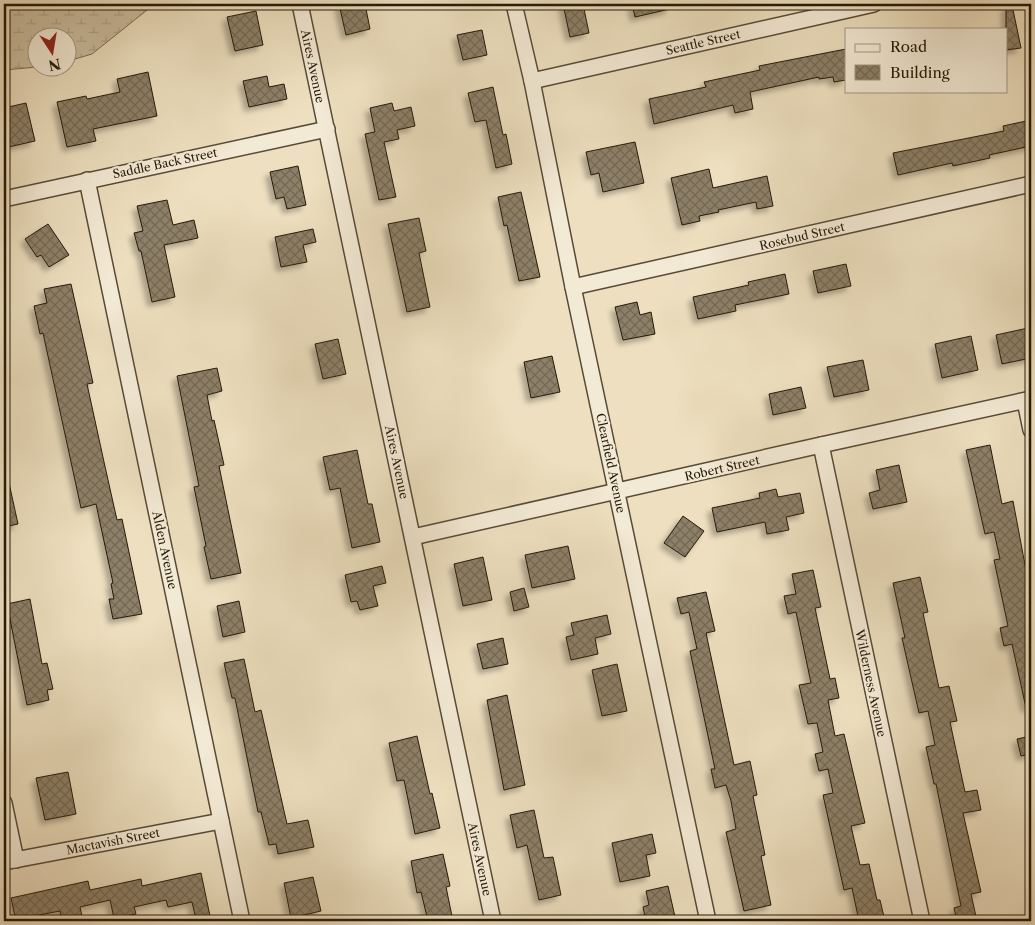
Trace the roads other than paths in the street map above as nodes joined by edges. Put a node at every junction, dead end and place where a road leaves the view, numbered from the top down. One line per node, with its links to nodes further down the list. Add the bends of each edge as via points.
1 (300, 4): 5 (street, Aires Avenue)
2 (514, 4): 4 (street, Clearfield Avenue)
3 (874, 4): 4 (street, Seattle Street)
4 (532, 81): 9 (street, Clearfield Avenue)
5 (327, 129): 6 (street, Saddle Back Street); 14 (street, Aires Avenue)
6 (87, 180): 8 (street, Saddle Back Street); 16 (street, Alden Avenue)
7 (1031, 184): 9 (street, Rosebud Street)
8 (4, 199)
9 (573, 287): 13 (street, Clearfield Avenue)
10 (1028, 400): 11 (street); 12 (street, Robert Street)
11 (1031, 430)
12 (821, 445): 13 (street, Robert Street); 21 (street, Wilderness Avenue)
13 (617, 492): 14 (street, Robert Street); 20 (street, Clearfield Avenue)
14 (413, 537): 19 (street, Aires Avenue)
15 (4, 803): 17 (street)
16 (222, 820): 17 (street, Mactavish Street); 18 (street, Alden Avenue)
17 (10, 861)
18 (242, 921)
19 (493, 921)
20 (708, 921)
21 (922, 921)

